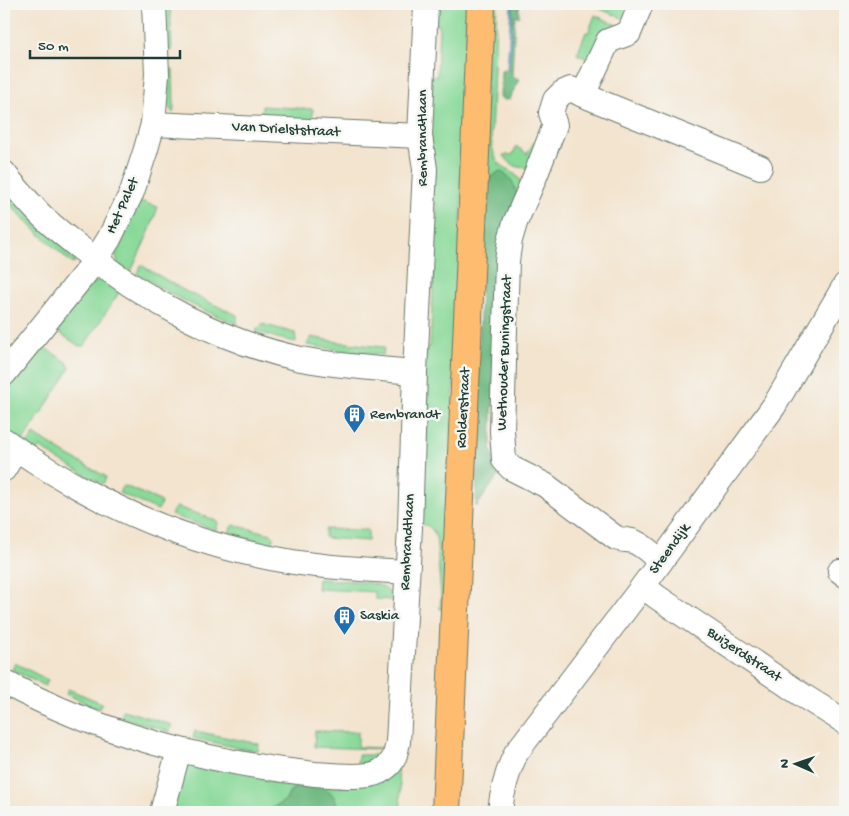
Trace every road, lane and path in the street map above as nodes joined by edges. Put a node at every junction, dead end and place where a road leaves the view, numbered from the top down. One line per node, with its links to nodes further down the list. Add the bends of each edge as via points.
1 (154, 4): 6 (street, Het Palet, via 157,74)
2 (426, 4): 7 (street, Rembrandtlaan)
3 (480, 4): 23 (main road, Rolderstraat)
4 (641, 4): 5 (street, via 629,32 608,42)
5 (583, 95): 8 (street, Wethouder Buningstraat); 16 (street, Wethouder Buningstraat, via 571,89 554,100 552,113 555,125 510,240 502,431 504,460 511,468 545,485 616,538 640,545)
6 (152, 124): 7 (street, Van Drielststraat); 10 (street, Het Palet, via 132,192)
7 (420, 136): 12 (street, Rembrandtlaan, via 425,169)
8 (760, 168)
9 (4, 173): 10 (street, via 37,212)
10 (96, 261): 12 (street, via 159,303 240,341 301,359); 13 (street, Het Palet)
11 (845, 285): 16 (street, Steendijk, via 774,406)
12 (414, 372): 17 (street, Rembrandtlaan)
13 (4, 374)
14 (10, 445): 15 (street); 17 (street, via 79,488 178,532 255,555 293,562)
15 (4, 469)
16 (661, 561): 18 (street, Steendijk)
17 (407, 572): 21 (street, Rembrandtlaan, via 398,742 395,758 388,767 368,776 326,775)
18 (644, 586): 20 (street, Buizerdstraat); 24 (street, Steendijk, via 516,753 505,781)
19 (4, 682): 21 (street, Rembrandtlaan, via 112,729)
20 (845, 722)
21 (179, 750): 22 (street)
22 (162, 812)
23 (446, 812)
24 (500, 812)

